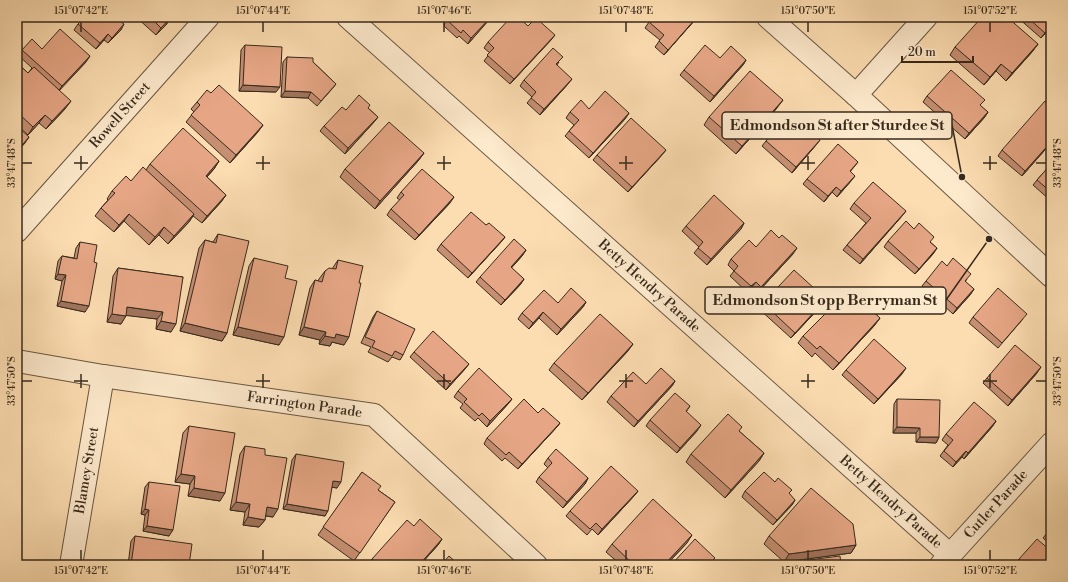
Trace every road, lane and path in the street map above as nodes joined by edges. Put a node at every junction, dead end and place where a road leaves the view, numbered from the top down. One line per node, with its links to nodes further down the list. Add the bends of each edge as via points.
1 (208, 17): 6 (street, Rowell Street)
2 (348, 17): 11 (street, Betty Hendry Parade)
3 (768, 17): 5 (street)
4 (926, 17): 5 (street)
5 (856, 95): 7 (street)
6 (17, 231)
7 (1051, 276)
8 (17, 361): 9 (street, Farrington Parade)
9 (103, 376): 12 (street, Blamey Street); 13 (street, Farrington Parade, via 374,415)
10 (1051, 444): 11 (street, Cutler Parade)
11 (945, 560)
12 (71, 565)
13 (536, 565)

